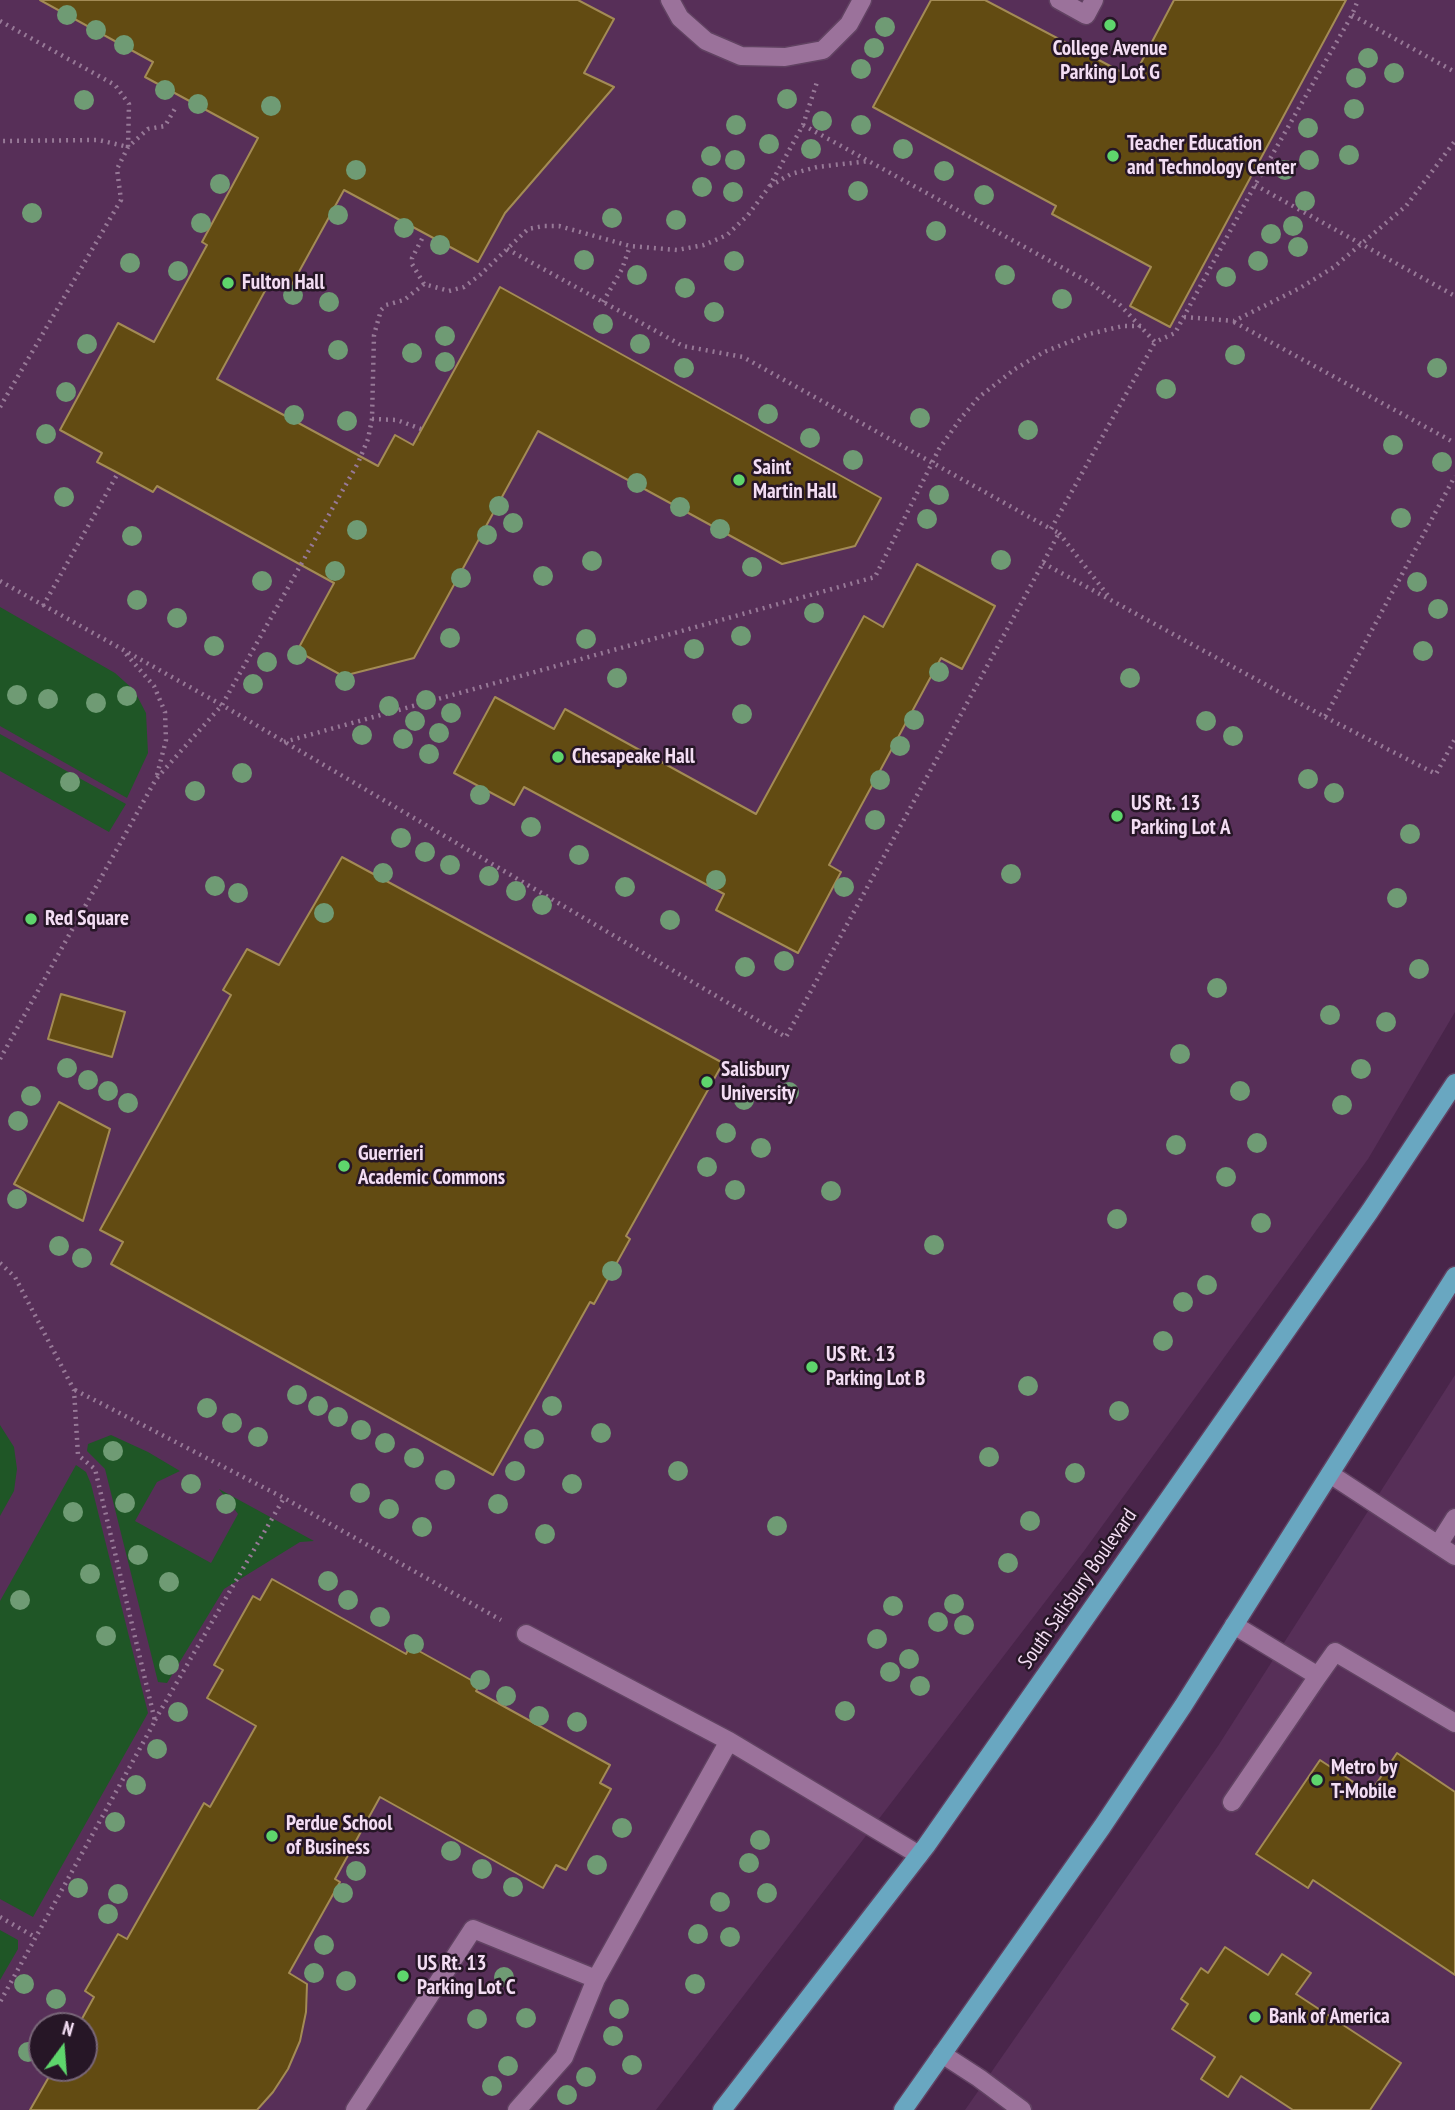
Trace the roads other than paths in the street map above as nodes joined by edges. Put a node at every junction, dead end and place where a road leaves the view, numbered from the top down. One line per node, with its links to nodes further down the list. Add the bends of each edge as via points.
1 (670, 0): 2 (lane, via 680,18 706,41 741,56 785,57 823,50 849,24)
2 (862, 0)
3 (1059, 0): 4 (lane, via 1086,15)
4 (1094, 0)
5 (1455, 1083): 17 (main road, South Salisbury Boulevard, via 1355,1234)
6 (1455, 1276): 7 (main road)
7 (1330, 1474): 9 (lane); 11 (main road)
8 (1455, 1518): 9 (lane)
9 (1438, 1545): 10 (lane)
10 (1455, 1556)
11 (1234, 1625): 13 (lane); 19 (main road, via 1102,1827)
12 (526, 1634): 15 (lane)
13 (1318, 1676): 14 (lane, via 1335,1652); 16 (lane)
14 (1455, 1723)
15 (729, 1741): 17 (lane); 18 (lane)
16 (1232, 1802)
17 (919, 1855): 22 (main road, South Salisbury Boulevard)
18 (596, 1979): 20 (lane, via 473,1929); 21 (lane, via 565,2057)
19 (942, 2054): 23 (main road); 24 (lane)
20 (355, 2110)
21 (517, 2110)
22 (722, 2110)
23 (903, 2110)
24 (1022, 2110)

